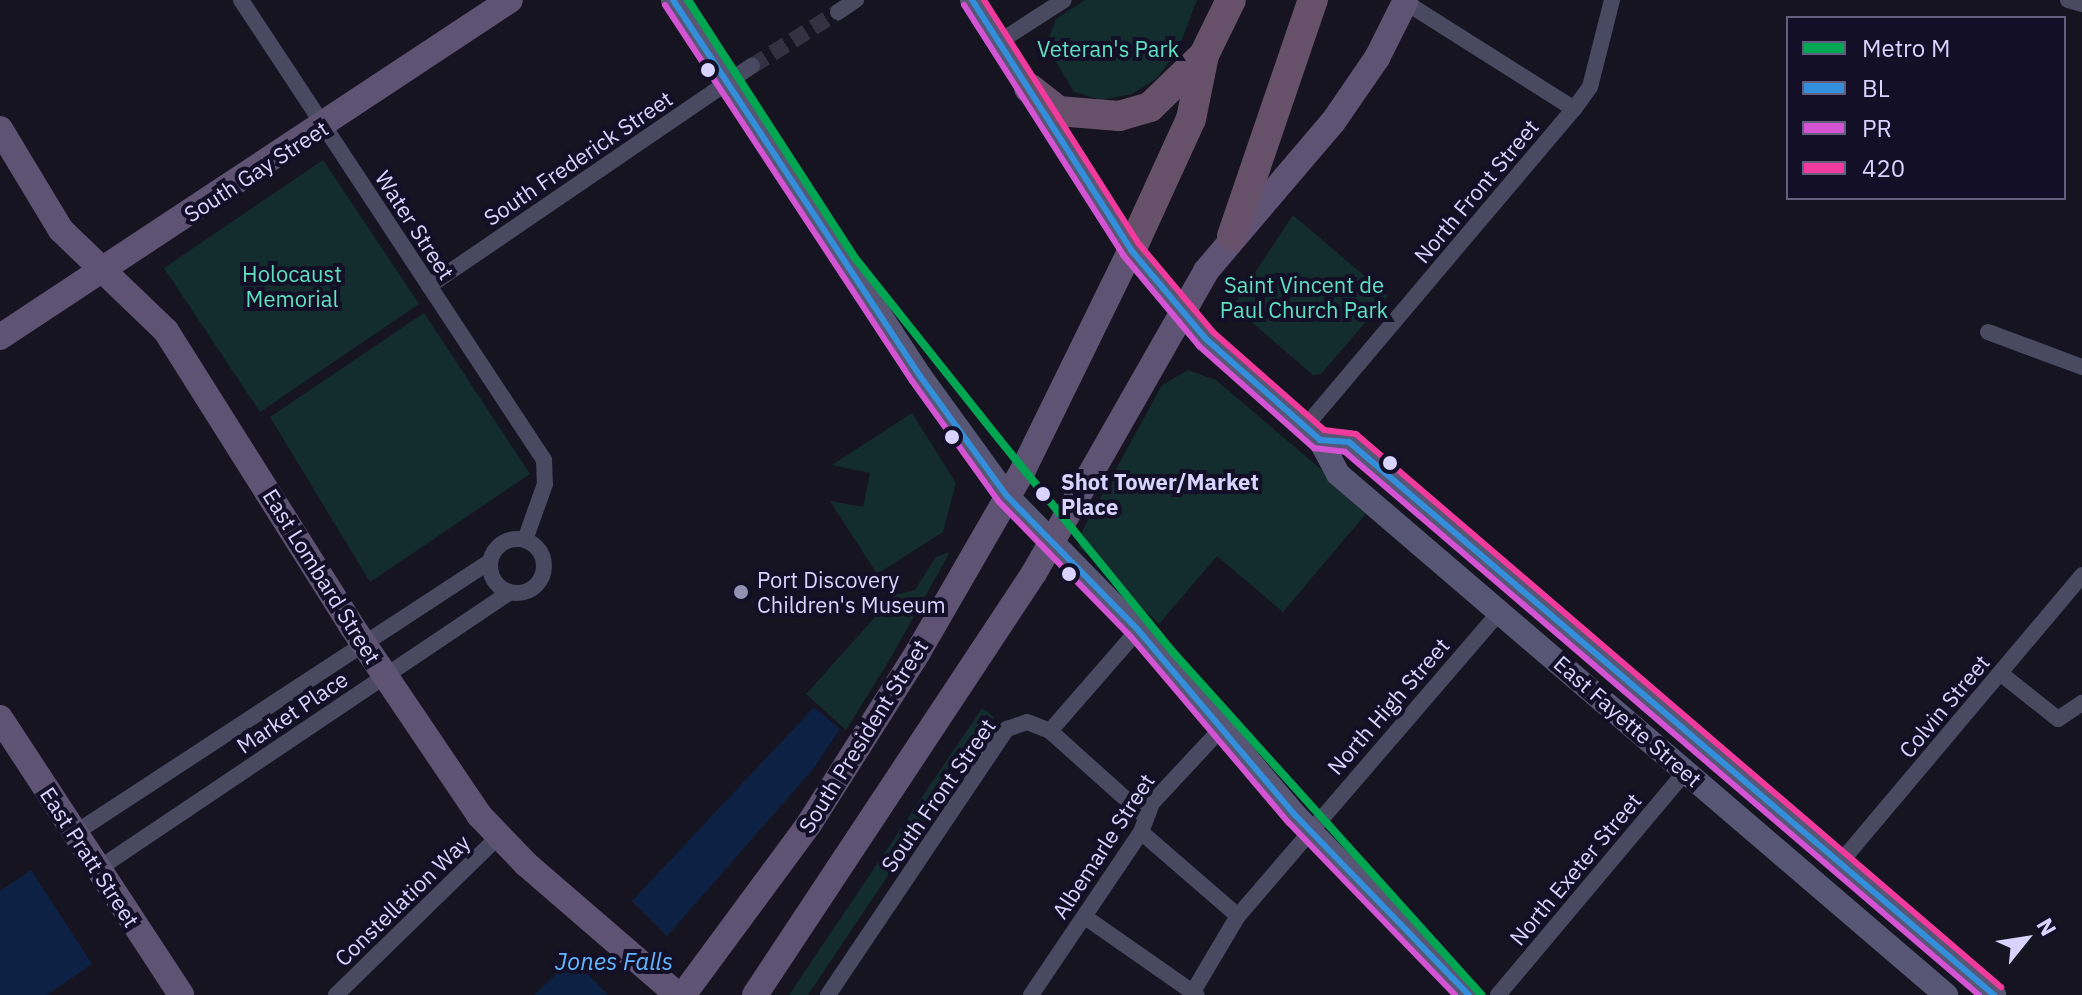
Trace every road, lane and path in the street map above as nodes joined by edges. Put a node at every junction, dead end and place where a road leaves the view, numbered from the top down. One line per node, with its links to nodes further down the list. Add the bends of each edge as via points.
1 (241, 0): 20 (street, Water Street)
2 (510, 0): 20 (main road, South Gay Street)
3 (673, 0): 17 (main road)
4 (856, 0): 13 (street)
5 (972, 0): 14 (main road, East Fayette Street)
6 (1064, 0): 14 (street)
7 (1231, 0): 15 (highway)
8 (1313, 0): 22 (highway)
9 (1612, 0): 19 (street, North Front Street, via 1590,87)
10 (2068, 0): 12 (street)
11 (1405, 1): 19 (street); 22 (main road, via 1377,58 1333,122)
12 (2082, 4)
13 (838, 12)
14 (999, 42): 18 (main road, East Fayette Street)
15 (1204, 55): 18 (highway, via 1150,107 1119,116 1058,111); 23 (highway, via 1191,119)
16 (752, 66): 17 (street, South Frederick Street)
17 (728, 82): 25 (street, South Frederick Street); 31 (main road, via 920,376)
18 (1029, 88): 23 (main road, East Fayette Street)
19 (1574, 109): 30 (street, North Front Street)
20 (324, 127): 24 (main road, South Gay Street); 25 (street, Water Street)
21 (0, 129): 24 (main road, East Lombard Street, via 44,207)
22 (1232, 236): 26 (main road)
23 (1131, 250): 26 (main road, East Fayette Street); 31 (main road, South President Street)
24 (101, 271): 28 (main road, South Gay Street); 39 (main road, East Lombard Street, via 166,331)
25 (429, 286): 32 (street, Water Street, via 544,460 546,477)
26 (1180, 312): 30 (main road, East Fayette Street); 33 (main road)
27 (1988, 332): 29 (street)
28 (0, 337)
29 (2082, 367)
30 (1312, 433): 37 (main road, East Fayette Street, via 1338,474); 51 (main road, East Fayette Street, via 1349,442)
31 (1007, 496): 33 (main road); 59 (main road, South President Street, via 848,765)
32 (525, 540): 34 (street, Market Place, via 502,542); 36 (street, Market Place, via 538,548 543,570 531,589)
33 (1051, 543): 38 (main road); 60 (main road)
34 (490, 561): 36 (street, via 492,577); 39 (street, Market Place)
35 (2082, 575): 40 (street, Colvin Street)
36 (510, 592): 41 (street, Market Place)
37 (1500, 611): 46 (main road, East Fayette Street); 48 (street, North High Street)
38 (1138, 630): 44 (main road); 45 (street)
39 (365, 646): 41 (main road, East Lombard Street); 49 (street, Market Place)
40 (2000, 673): 42 (street, via 2058,719); 51 (street, Colvin Street)
41 (384, 676): 50 (main road, East Lombard Street); 52 (street, Market Place)
42 (2082, 703)
43 (0, 718): 49 (main road, East Pratt Street)
44 (1221, 729): 47 (street, Albemarle Street, via 1152,803); 48 (main road)
45 (1050, 731): 47 (street); 61 (street, South Front Street, via 1027,722 1000,737)
46 (1686, 771): 53 (main road, East Fayette Street); 64 (street, North Exeter Street)
47 (1144, 825): 54 (street); 55 (street, Albemarle Street)
48 (1310, 831): 54 (street, North High Street); 63 (main road)
49 (75, 833): 52 (main road, East Pratt Street)
50 (498, 837): 58 (street, Constellation Way); 59 (main road, East Lombard Street)
51 (1839, 864): 53 (main road); 66 (main road, East Fayette Street)
52 (98, 869): 57 (main road, East Pratt Street)
53 (1820, 888): 65 (main road, East Fayette Street)
54 (1238, 916): 56 (street, North High Street)
55 (1085, 917): 56 (street); 62 (street, Albemarle Street)
56 (1194, 994)
57 (181, 995)
58 (336, 995)
59 (681, 995)
60 (755, 995)
61 (828, 995)
62 (1031, 995)
63 (1469, 995)
64 (1498, 995)
65 (1946, 995)
66 (1994, 995)

